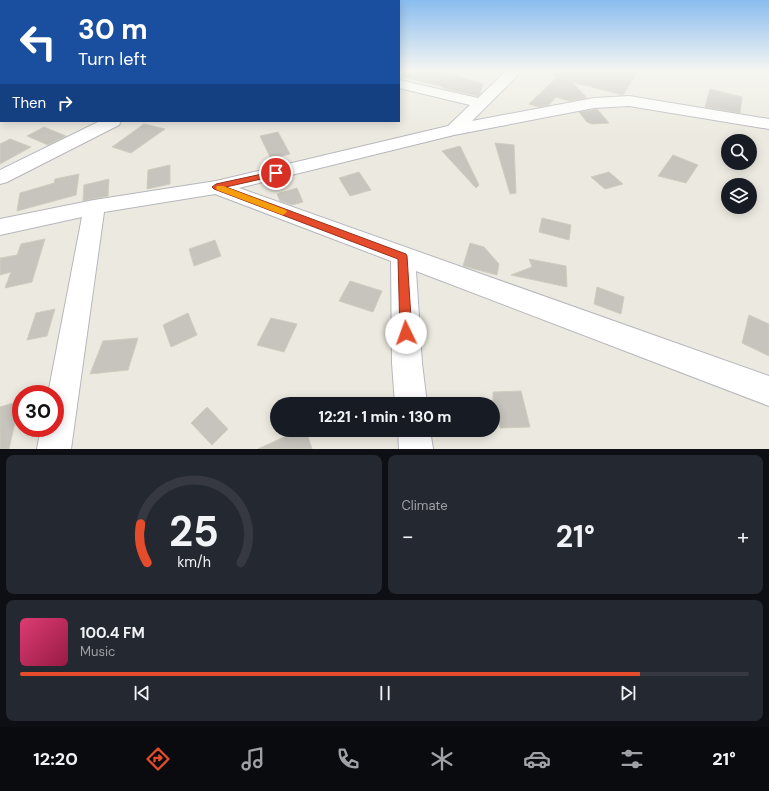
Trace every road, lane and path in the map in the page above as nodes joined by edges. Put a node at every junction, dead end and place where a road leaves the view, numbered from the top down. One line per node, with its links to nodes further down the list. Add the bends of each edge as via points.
1 (433, 92): 3 (street)
2 (493, 92): 3 (street)
3 (481, 103): 6 (street)
4 (111, 122): 7 (street)
5 (769, 124): 6 (street, via 629,101 613,101)
6 (454, 130): 8 (street)
7 (0, 178)
8 (216, 187): 9 (street); 11 (street)
9 (94, 207): 10 (street); 15 (street)
10 (0, 227)
11 (403, 256): 12 (street); 13 (street, via 407,363)
12 (769, 391)
13 (411, 397)
14 (415, 437): 16 (street)
15 (54, 449)
16 (416, 449)

